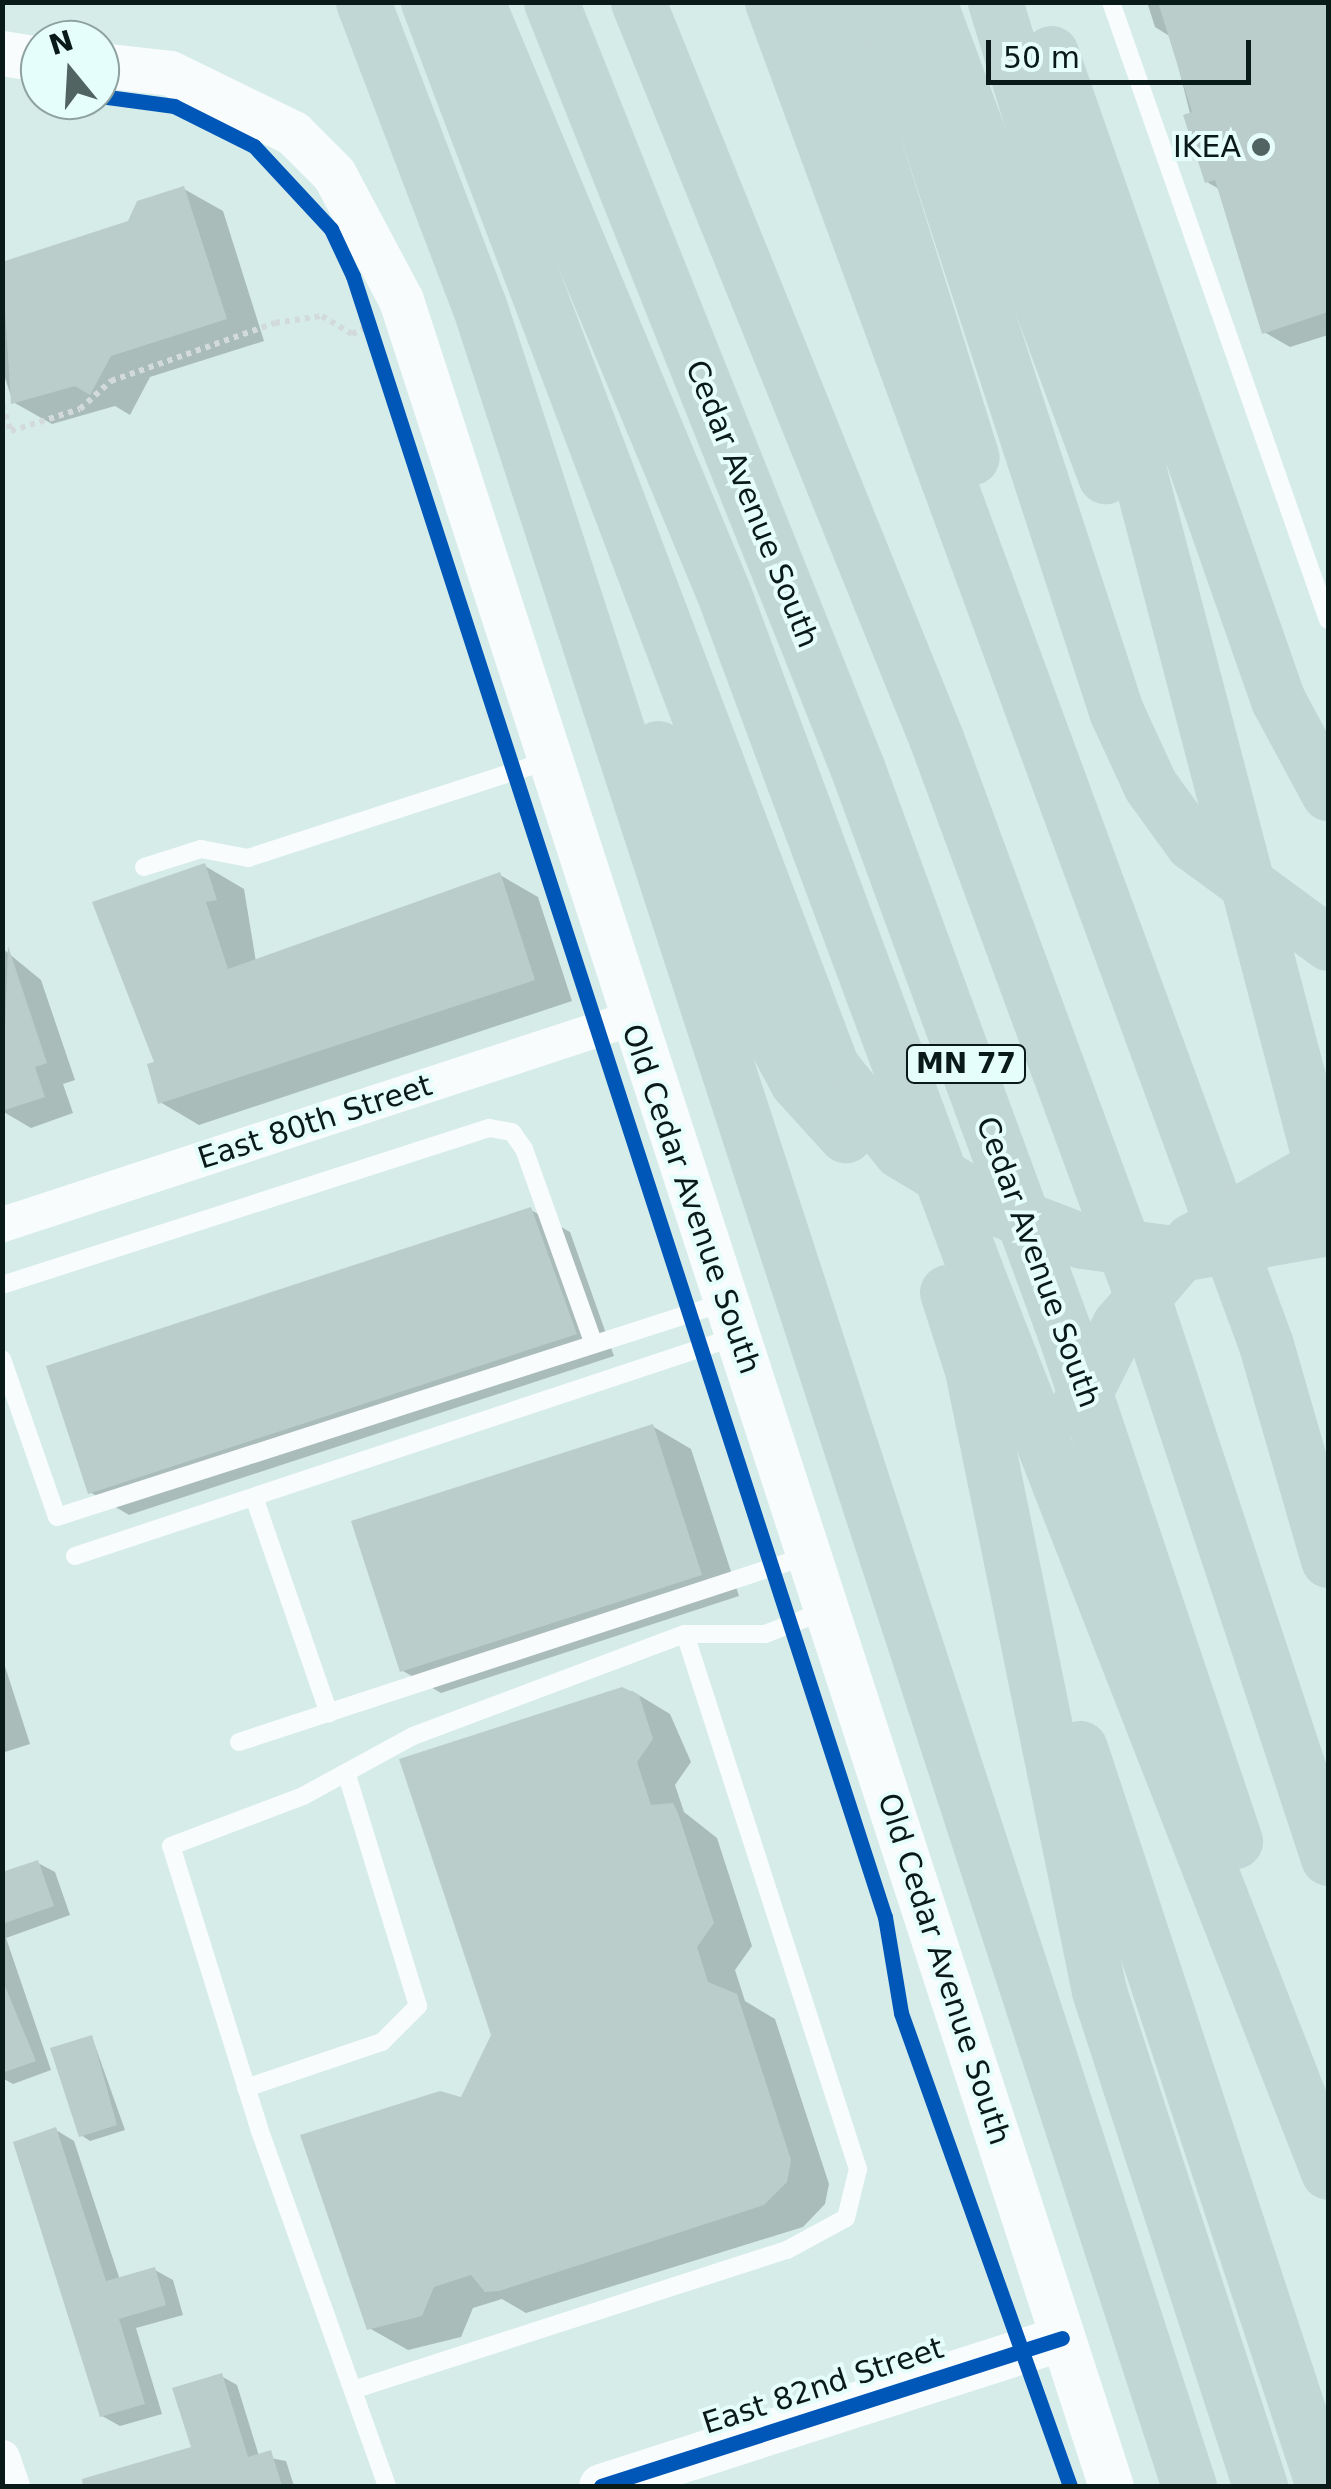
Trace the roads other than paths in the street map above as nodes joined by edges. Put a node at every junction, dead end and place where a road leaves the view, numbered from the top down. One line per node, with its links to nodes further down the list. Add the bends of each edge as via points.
1 (363, 2): 14 (highway)
2 (428, 2): 27 (highway, via 832,1067 900,1151 991,1206 1082,1242 1181,1254)
3 (477, 2): 15 (highway)
4 (552, 2): 44 (highway, Cedar Avenue South / MN 77, via 857,767 1064,1330)
5 (638, 2): 42 (highway, MN 77, via 936,738 1148,1313)
6 (772, 2): 20 (highway)
7 (829, 2): 20 (highway)
8 (885, 2): 22 (highway, via 1116,711 1160,800 1192,844)
9 (929, 2): 21 (highway, via 1107,480)
10 (995, 2): 21 (highway, via 1139,471)
11 (1032, 2): 18 (highway, via 1278,700)
12 (1111, 2): 16 (lane)
13 (120, 67): 17 (street, Old Cedar Avenue South, via 170,73 240,100 293,134 367,225 401,300)
14 (478, 305): 28 (highway, via 617,636 732,952 797,1082 877,1170 979,1238 1079,1271 1197,1280); 48 (highway)
15 (724, 594): 45 (highway, via 970,1256); 56 (highway, via 972,1370 1099,1992)
16 (1328, 620)
17 (546, 761): 19 (lane, via 248,858 201,849); 23 (street, Old Cedar Avenue South)
18 (1328, 793)
19 (144, 867)
20 (1111, 919): 36 (highway, via 1266,1346)
21 (1264, 942): 25 (highway)
22 (1328, 943)
23 (628, 1019): 26 (street, East 80th Street); 30 (street, Old Cedar Avenue South)
24 (1328, 1162): 57 (highway, via 1191,1240 1119,1324 1070,1425 1046,1556 1050,1630 1082,1756)
25 (1328, 1192)
26 (2, 1224)
27 (1328, 1228)
28 (1328, 1255)
29 (2, 1285): 31 (lane, via 489,1128 512,1132 524,1149)
30 (732, 1319): 31 (lane); 33 (lane); 34 (street, Old Cedar Avenue South)
31 (593, 1342): 32 (lane, via 57,1517)
32 (2, 1359)
33 (255, 1500): 35 (lane); 39 (lane)
34 (811, 1555): 37 (street, Old Cedar Avenue South); 39 (lane)
35 (75, 1556)
36 (1328, 1560)
37 (828, 1609): 38 (lane, via 765,1634); 46 (street, Old Cedar Avenue South)
38 (684, 1634): 41 (lane, via 413,1736); 47 (lane, via 858,2168 846,2218 787,2250)
39 (329, 1714): 40 (lane)
40 (239, 1742)
41 (347, 1774): 43 (lane, via 418,2006 382,2042); 43 (lane, via 172,1846)
42 (1328, 1858)
43 (246, 2088): 47 (lane)
44 (1328, 2145)
45 (1328, 2172)
46 (1062, 2338): 52 (street, East 82nd Street); 53 (street, Old Cedar Avenue South)
47 (356, 2389): 51 (lane)
48 (1162, 2416): 54 (highway); 55 (highway)
49 (2, 2457): 50 (street)
50 (12, 2486)
51 (387, 2486)
52 (600, 2486)
53 (1111, 2486)
54 (1181, 2486)
55 (1188, 2486)
56 (1260, 2486)
57 (1322, 2486)

